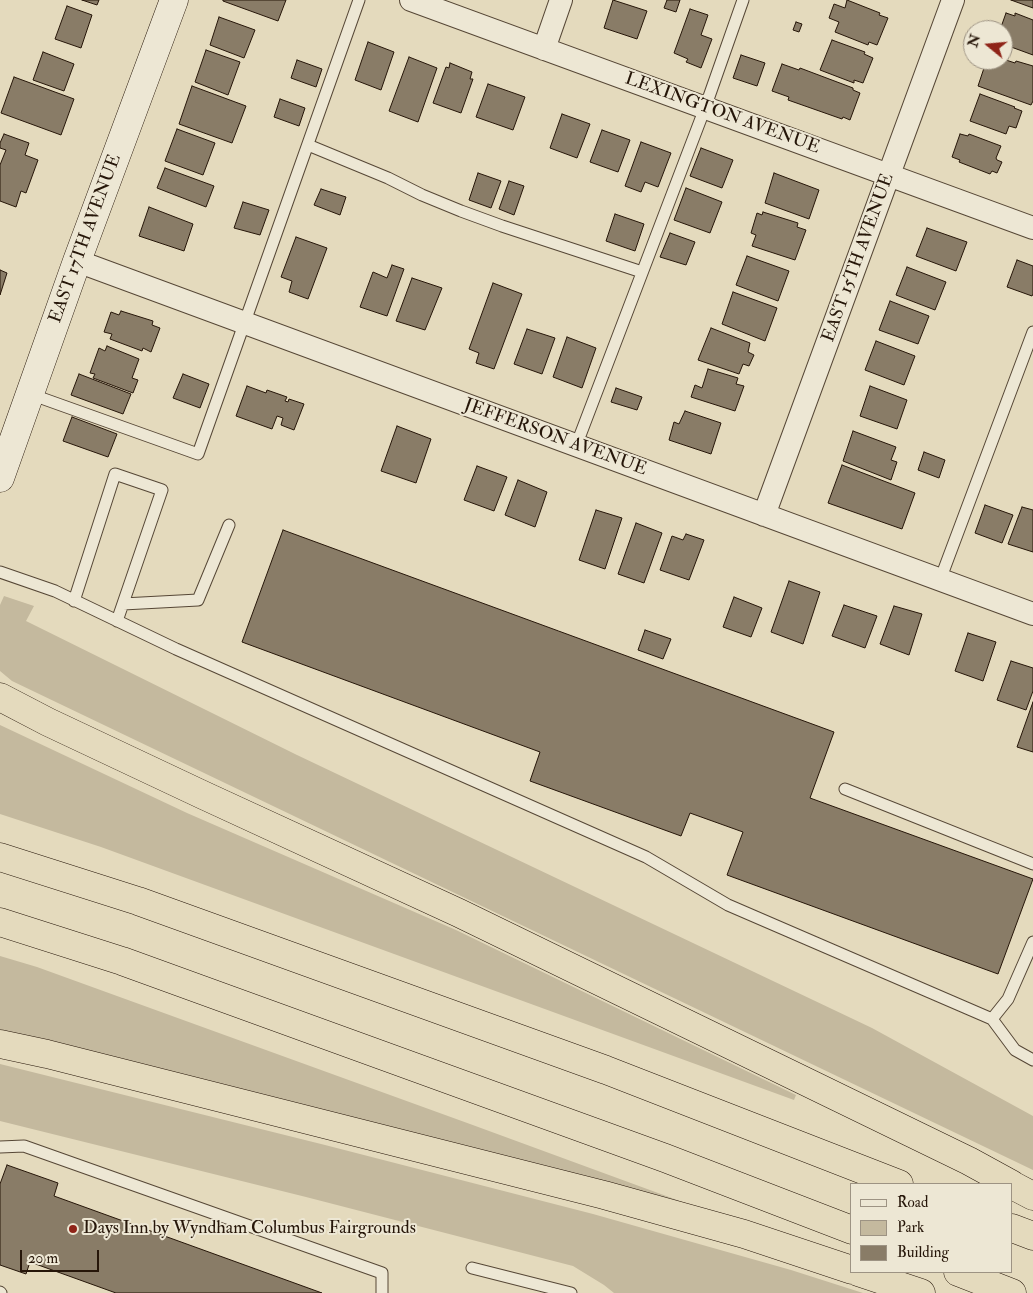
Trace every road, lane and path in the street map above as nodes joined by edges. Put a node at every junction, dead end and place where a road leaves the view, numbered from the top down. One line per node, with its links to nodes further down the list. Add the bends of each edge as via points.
1 (174, 0): 12 (street, EAST 17TH AVENUE)
2 (359, 0): 9 (lane)
3 (411, 0): 7 (street, LEXINGTON AVENUE)
4 (561, 0): 7 (street)
5 (743, 0): 8 (lane)
6 (953, 0): 10 (street, EAST 15TH AVENUE)
7 (544, 49): 8 (street, LEXINGTON AVENUE)
8 (705, 108): 10 (street, LEXINGTON AVENUE); 13 (lane)
9 (308, 145): 13 (lane, via 461,211); 14 (lane)
10 (889, 175): 11 (street, LEXINGTON AVENUE); 19 (street, EAST 15TH AVENUE)
11 (1033, 228)
12 (77, 262): 14 (street, JEFFERSON AVENUE); 16 (street, EAST 17TH AVENUE)
13 (642, 272): 17 (lane)
14 (244, 323): 16 (lane, via 198,454); 17 (street, JEFFERSON AVENUE)
15 (1033, 332): 22 (lane)
16 (30, 394): 18 (street, EAST 17TH AVENUE)
17 (576, 446): 19 (street, JEFFERSON AVENUE)
18 (0, 478)
19 (764, 515): 22 (street, JEFFERSON AVENUE)
20 (229, 524): 24 (lane, via 198,600)
21 (0, 572): 23 (lane)
22 (940, 580): 25 (street, JEFFERSON AVENUE)
23 (74, 601): 24 (lane, via 115,474 162,490); 26 (lane)
24 (123, 604): 26 (lane)
25 (1033, 614)
26 (117, 621): 33 (lane, via 646,857 728,905)
27 (0, 697): 38 (highway, via 458,913)
28 (845, 789): 30 (lane)
29 (0, 857): 37 (highway, via 138,901 606,1070)
30 (1033, 864)
31 (0, 922): 42 (highway, via 122,961 665,1158)
32 (1033, 942): 33 (lane, via 1008,999)
33 (992, 1019): 35 (lane, via 1015,1050)
34 (0, 1044): 45 (highway, via 604,1195 744,1234)
35 (1033, 1060)
36 (0, 1147): 48 (lane, via 24,1146 382,1273)
37 (896, 1183)
38 (1009, 1183)
39 (1013, 1185): 40 (highway)
40 (1033, 1196)
41 (1013, 1228): 43 (highway)
42 (850, 1229)
43 (1033, 1236)
44 (472, 1268): 49 (lane)
45 (850, 1269)
46 (861, 1273): 50 (highway)
47 (961, 1273): 51 (highway)
48 (382, 1293)
49 (571, 1293)
50 (921, 1293)
51 (1012, 1293)

